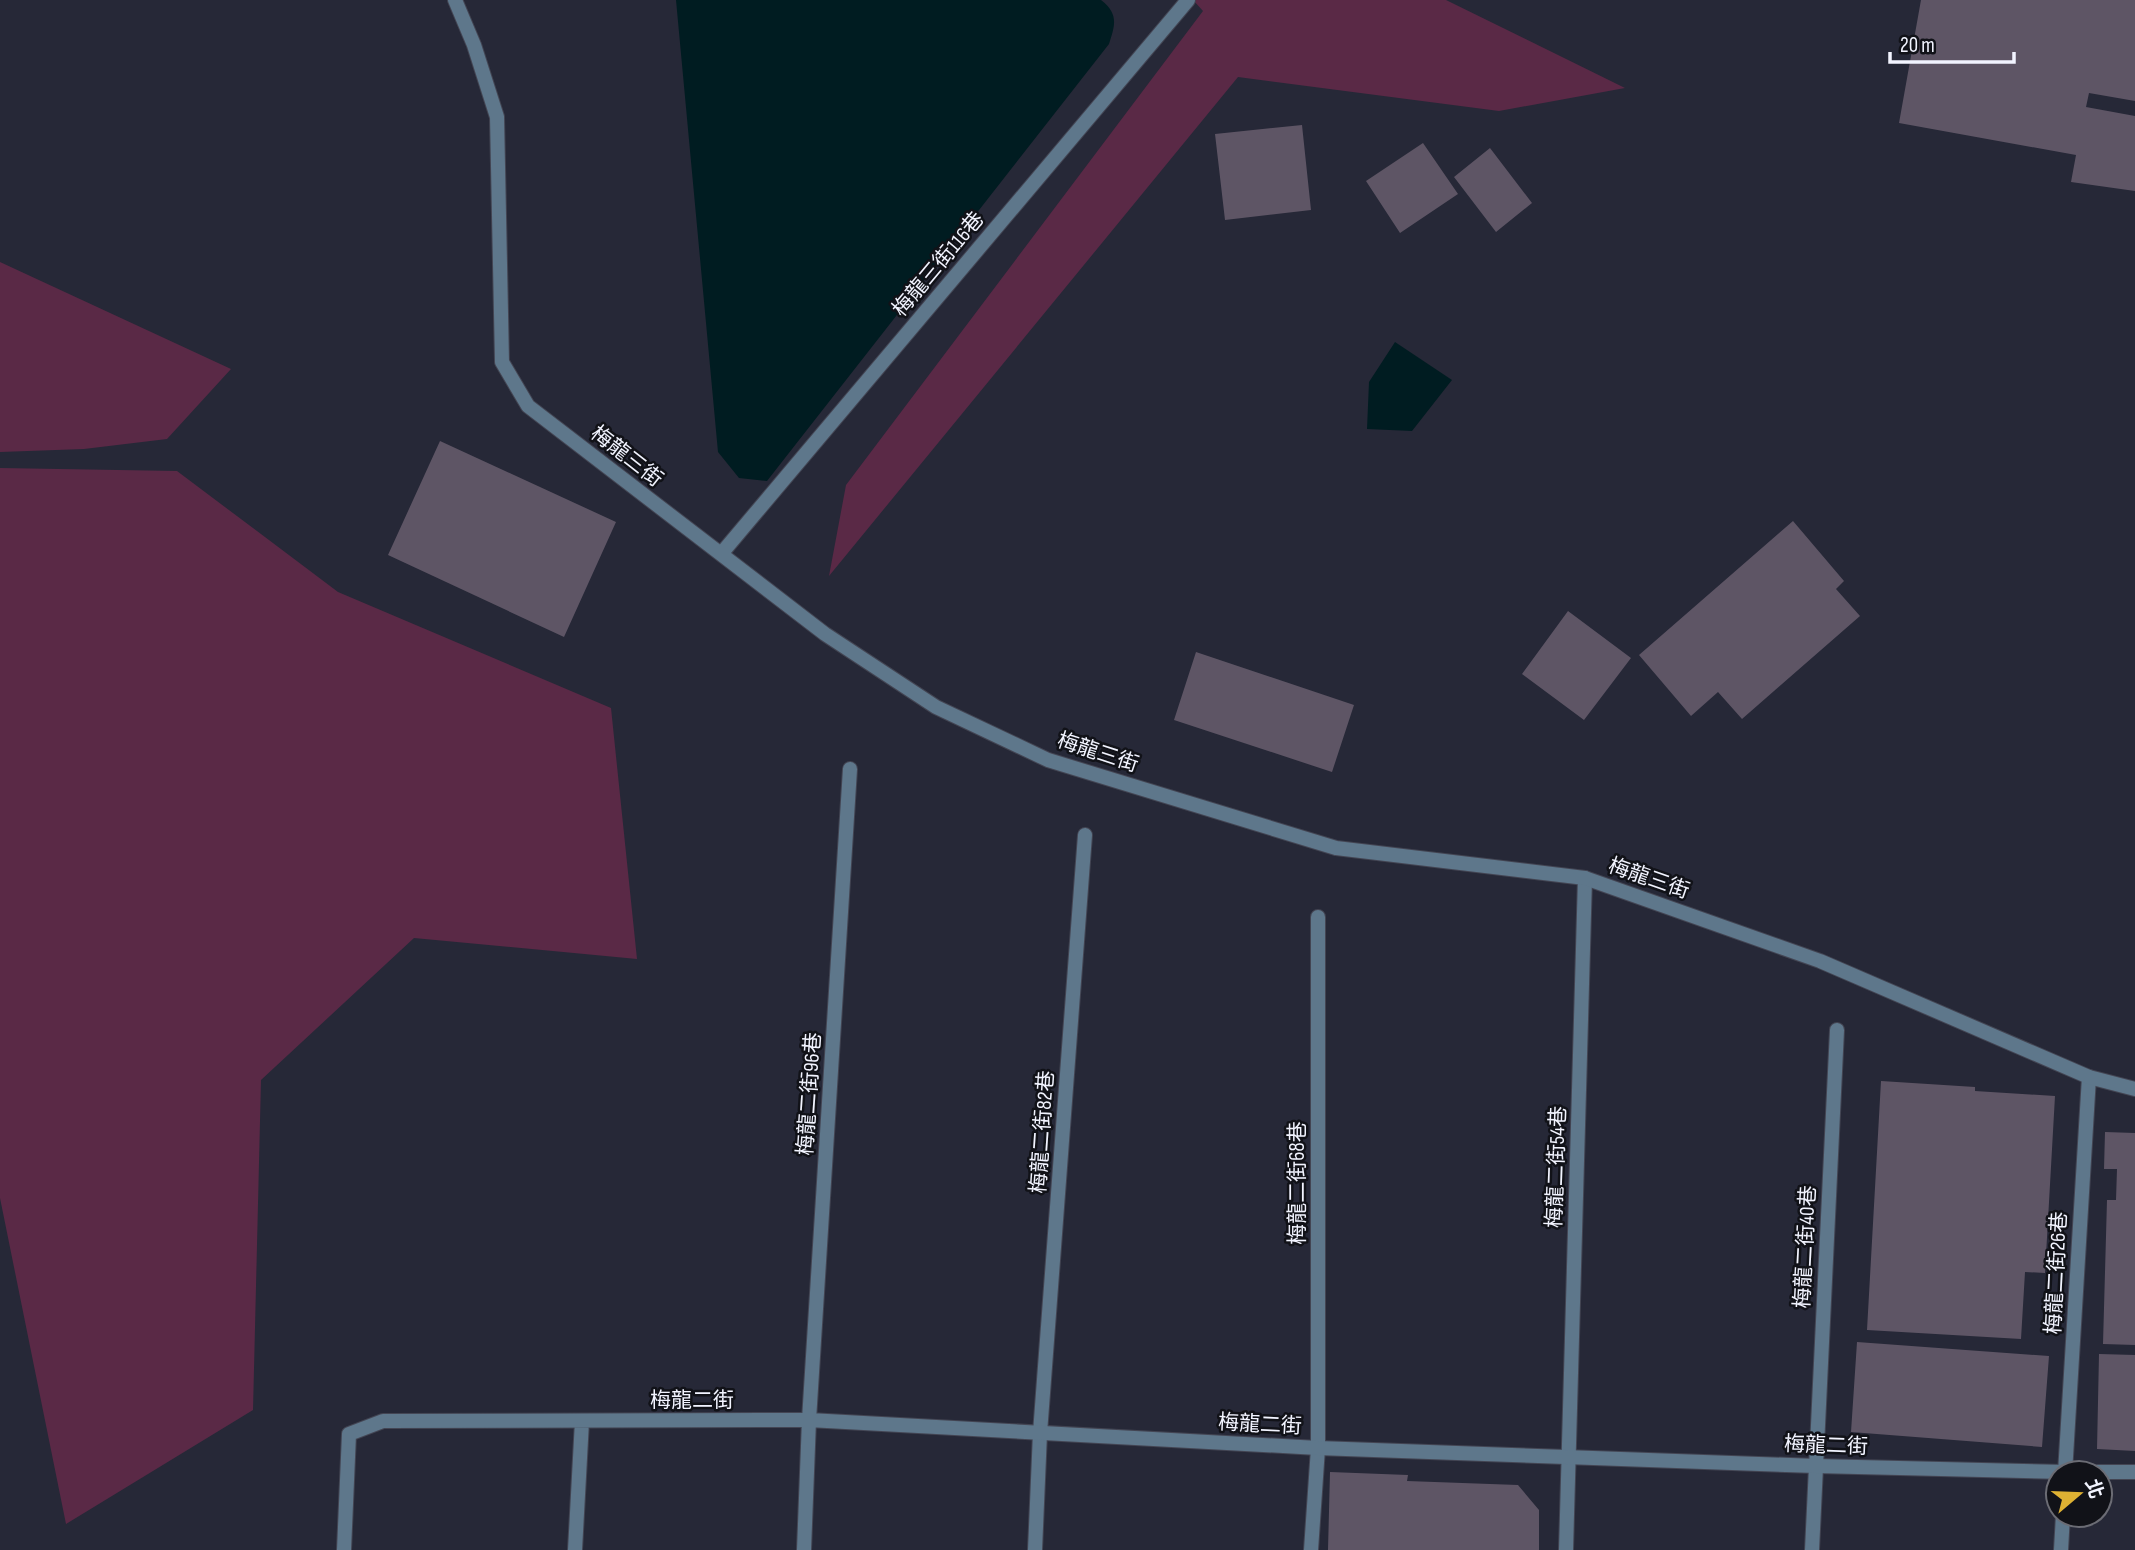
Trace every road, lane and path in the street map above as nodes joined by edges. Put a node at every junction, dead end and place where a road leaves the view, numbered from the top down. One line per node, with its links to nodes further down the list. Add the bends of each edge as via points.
1 (456, 0): 3 (street, 梅龍三街, via 498,117 502,362 528,406)
2 (1188, 0): 3 (street, 梅龍三街116巷)
3 (721, 554): 6 (street, 梅龍三街, via 825,634 936,707 1048,760 1336,848)
4 (850, 769): 11 (street, 梅龍二街96巷)
5 (1085, 835): 13 (street, 梅龍二街82巷)
6 (1585, 878): 9 (street, 梅龍三街, via 1820,961); 15 (street, 梅龍二街54巷)
7 (1318, 917): 14 (street, 梅龍二街68巷)
8 (1837, 1030): 17 (street, 梅龍二街40巷)
9 (2089, 1077): 10 (street, 梅龍三街); 16 (street, 梅龍二街26巷)
10 (2135, 1089)
11 (809, 1420): 12 (street, 梅龍二街); 13 (street, 梅龍二街); 24 (street, 梅龍二街96巷)
12 (582, 1421): 22 (street, 梅龍二街, via 383,1421 349,1434); 23 (street)
13 (1040, 1433): 14 (street, 梅龍二街); 25 (street, 梅龍二街82巷)
14 (1318, 1448): 15 (street, 梅龍二街); 26 (street, 梅龍二街68巷)
15 (1569, 1456): 17 (street, 梅龍二街); 27 (street, 梅龍二街54巷)
16 (2066, 1459)
17 (1816, 1466): 18 (street, 梅龍二街); 28 (street, 梅龍二街40巷)
18 (2044, 1472)
19 (2114, 1472): 20 (street, 梅龍二街)
20 (2135, 1472)
21 (2062, 1529): 29 (street)
22 (344, 1550)
23 (575, 1550)
24 (804, 1550)
25 (1035, 1550)
26 (1311, 1550)
27 (1566, 1550)
28 (1812, 1550)
29 (2061, 1550)

